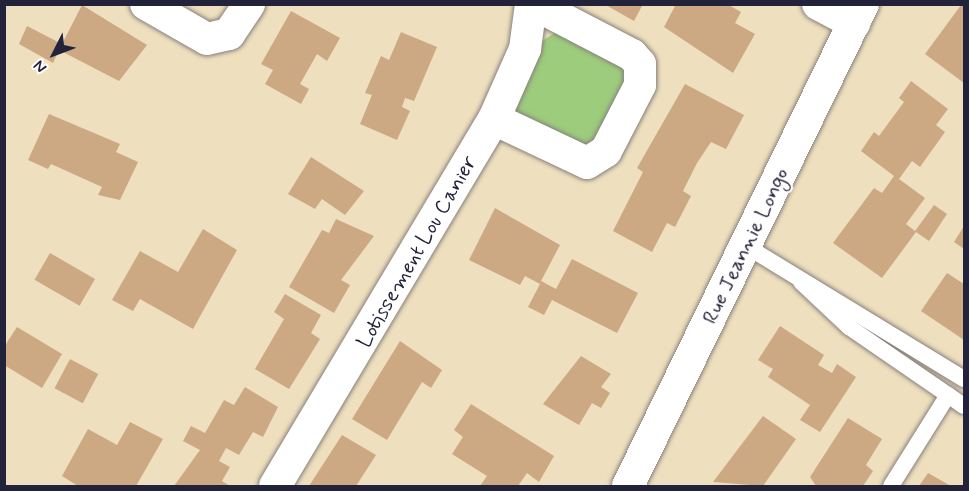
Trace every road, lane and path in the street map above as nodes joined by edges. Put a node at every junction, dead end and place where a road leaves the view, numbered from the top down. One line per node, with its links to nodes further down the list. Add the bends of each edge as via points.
1 (147, 4): 2 (street, via 207,39 229,34)
2 (249, 4)
3 (532, 4): 6 (street, Lotissement Lou Canier, via 525,49); 6 (street, via 632,55 640,64 640,85 606,152 587,163)
4 (818, 4): 5 (street)
5 (859, 14): 7 (street, Rue Jeannie Longo)
6 (494, 119): 12 (street, Lotissement Lou Canier)
7 (746, 246): 8 (lane); 13 (street, Rue Jeannie Longo)
8 (801, 282): 9 (lane, via 860,311); 10 (lane, via 849,327)
9 (964, 379)
10 (948, 395): 11 (lane); 14 (lane)
11 (964, 406)
12 (275, 486)
13 (628, 486)
14 (891, 486)

